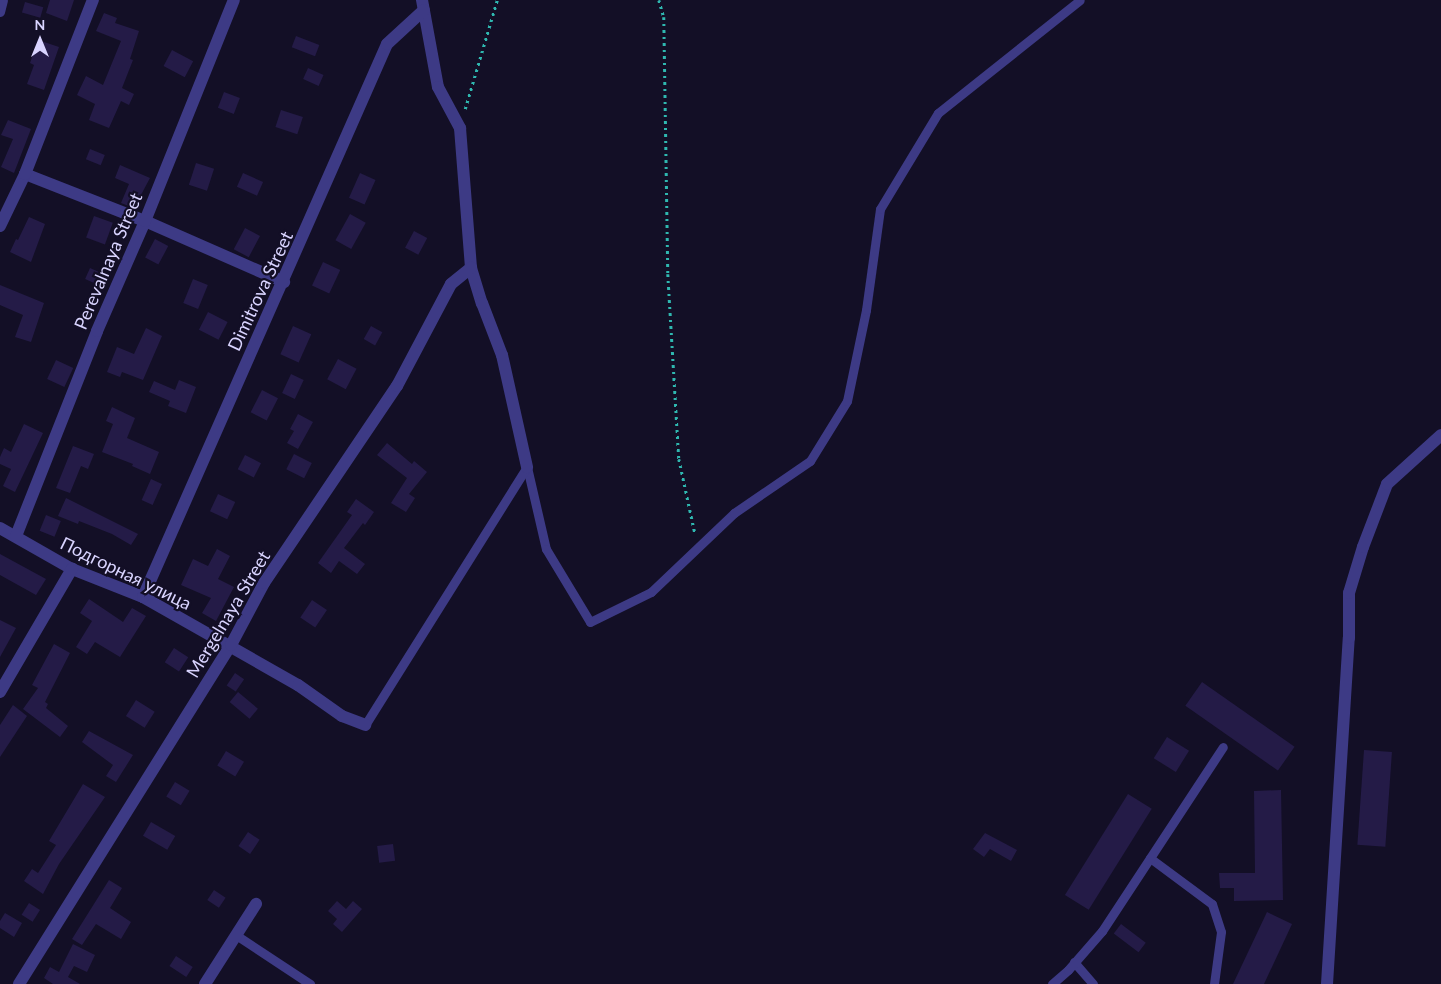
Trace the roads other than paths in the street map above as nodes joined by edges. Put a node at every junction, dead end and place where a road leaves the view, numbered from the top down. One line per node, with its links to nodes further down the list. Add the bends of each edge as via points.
1 (3, 0): 6 (lane)
2 (93, 0): 7 (street)
3 (234, 0): 8 (street, Perevalnaya Street)
4 (1080, 0): 13 (lane, via 938,113 880,209 866,310 847,401 810,461 734,513 651,592 590,622 546,549)
5 (423, 5): 10 (street, via 438,87 460,128); 11 (street, Dimitrova Street, via 388,44)
6 (0, 12)
7 (25, 174): 8 (street); 9 (street)
8 (145, 222): 11 (street); 15 (street, Perevalnaya Street, via 97,331)
9 (0, 226)
10 (471, 268): 13 (street, via 502,355); 18 (street, Mergelnaya Street, via 451,284 397,386 264,583)
11 (284, 282): 17 (street, Dimitrova Street)
12 (1441, 435): 33 (street, via 1387,484 1349,593 1349,638)
13 (527, 467): 21 (lane)
14 (0, 528): 15 (street, Подгорная улица)
15 (16, 536): 16 (street, Подгорная улица)
16 (72, 570): 17 (street, Подгорная улица); 19 (street)
17 (143, 597): 18 (street, Подгорная улица)
18 (231, 646): 21 (street, Подгорная улица, via 298,685 342,716); 27 (street, Mergelnaya Street)
19 (5, 673): 20 (street)
20 (0, 692)
21 (365, 725)
22 (1223, 747): 23 (lane)
23 (1150, 858): 26 (lane, via 1102,931); 32 (lane, via 1212,904 1221,932)
24 (256, 904): 25 (street)
25 (236, 935): 28 (street); 29 (lane)
26 (1074, 962): 30 (lane); 31 (lane)
27 (19, 984)
28 (205, 984)
29 (310, 984)
30 (1052, 984)
31 (1093, 984)
32 (1214, 984)
33 (1327, 984)

